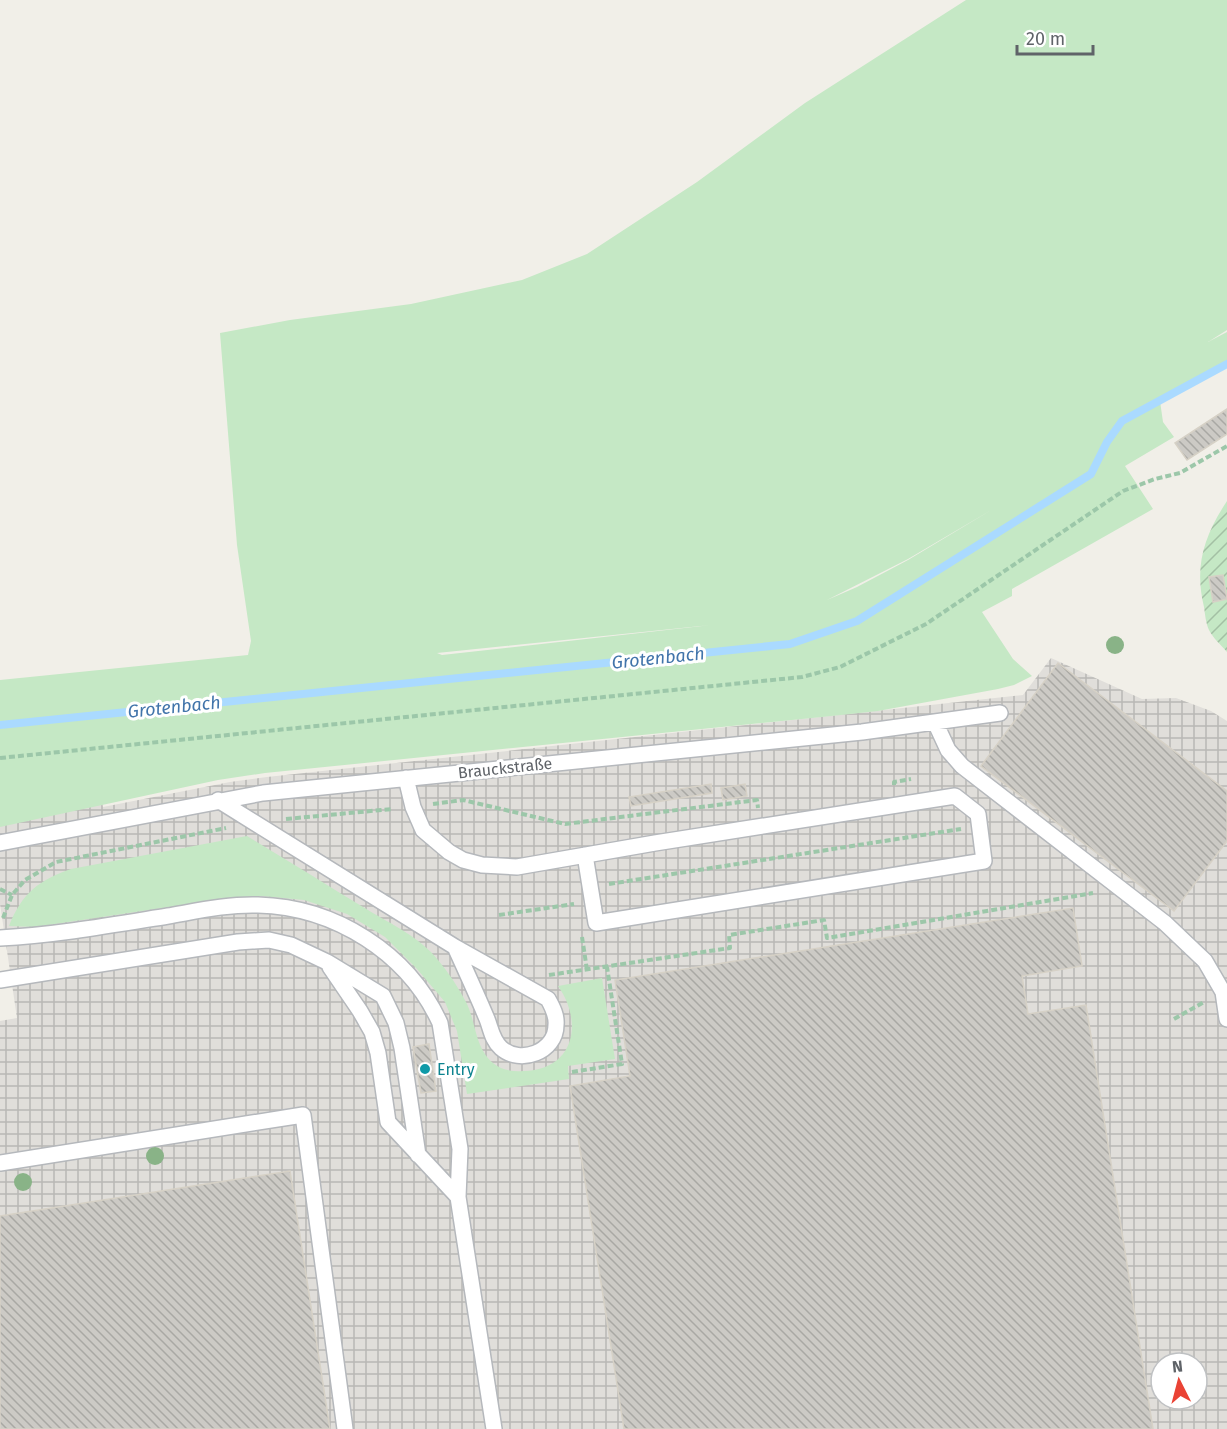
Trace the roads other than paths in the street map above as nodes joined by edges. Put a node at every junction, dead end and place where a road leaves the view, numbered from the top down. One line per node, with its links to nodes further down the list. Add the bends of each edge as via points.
1 (1000, 713): 2 (lane, Brauckstraße)
2 (935, 722): 3 (lane, Brauckstraße); 12 (lane, via 948,750 962,766 1165,923 1205,961 1223,992)
3 (406, 778): 4 (lane, Brauckstraße); 7 (lane, via 423,830 463,860 517,867)
4 (218, 800): 5 (lane, Brauckstraße); 9 (lane)
5 (7, 842): 6 (lane, Brauckstraße)
6 (0, 854)
7 (585, 855): 7 (lane, via 955,796 978,814 984,861 596,923)
8 (0, 938): 15 (lane, via 43,936 222,907 258,905 293,908 327,917 357,932 387,953 414,980 440,1023 460,1149)
9 (455, 947): 9 (lane, via 549,999 556,1028 551,1041 540,1052 513,1055 501,1048 492,1036)
10 (327, 962): 11 (lane, via 291,945 269,940); 13 (lane, via 372,1032 388,1122); 13 (lane, via 383,996 396,1023)
11 (0, 980)
12 (1227, 1019)
13 (418, 1155): 15 (lane)
14 (0, 1163): 16 (lane, via 303,1115)
15 (458, 1197): 17 (lane)
16 (345, 1429)
17 (494, 1429)

